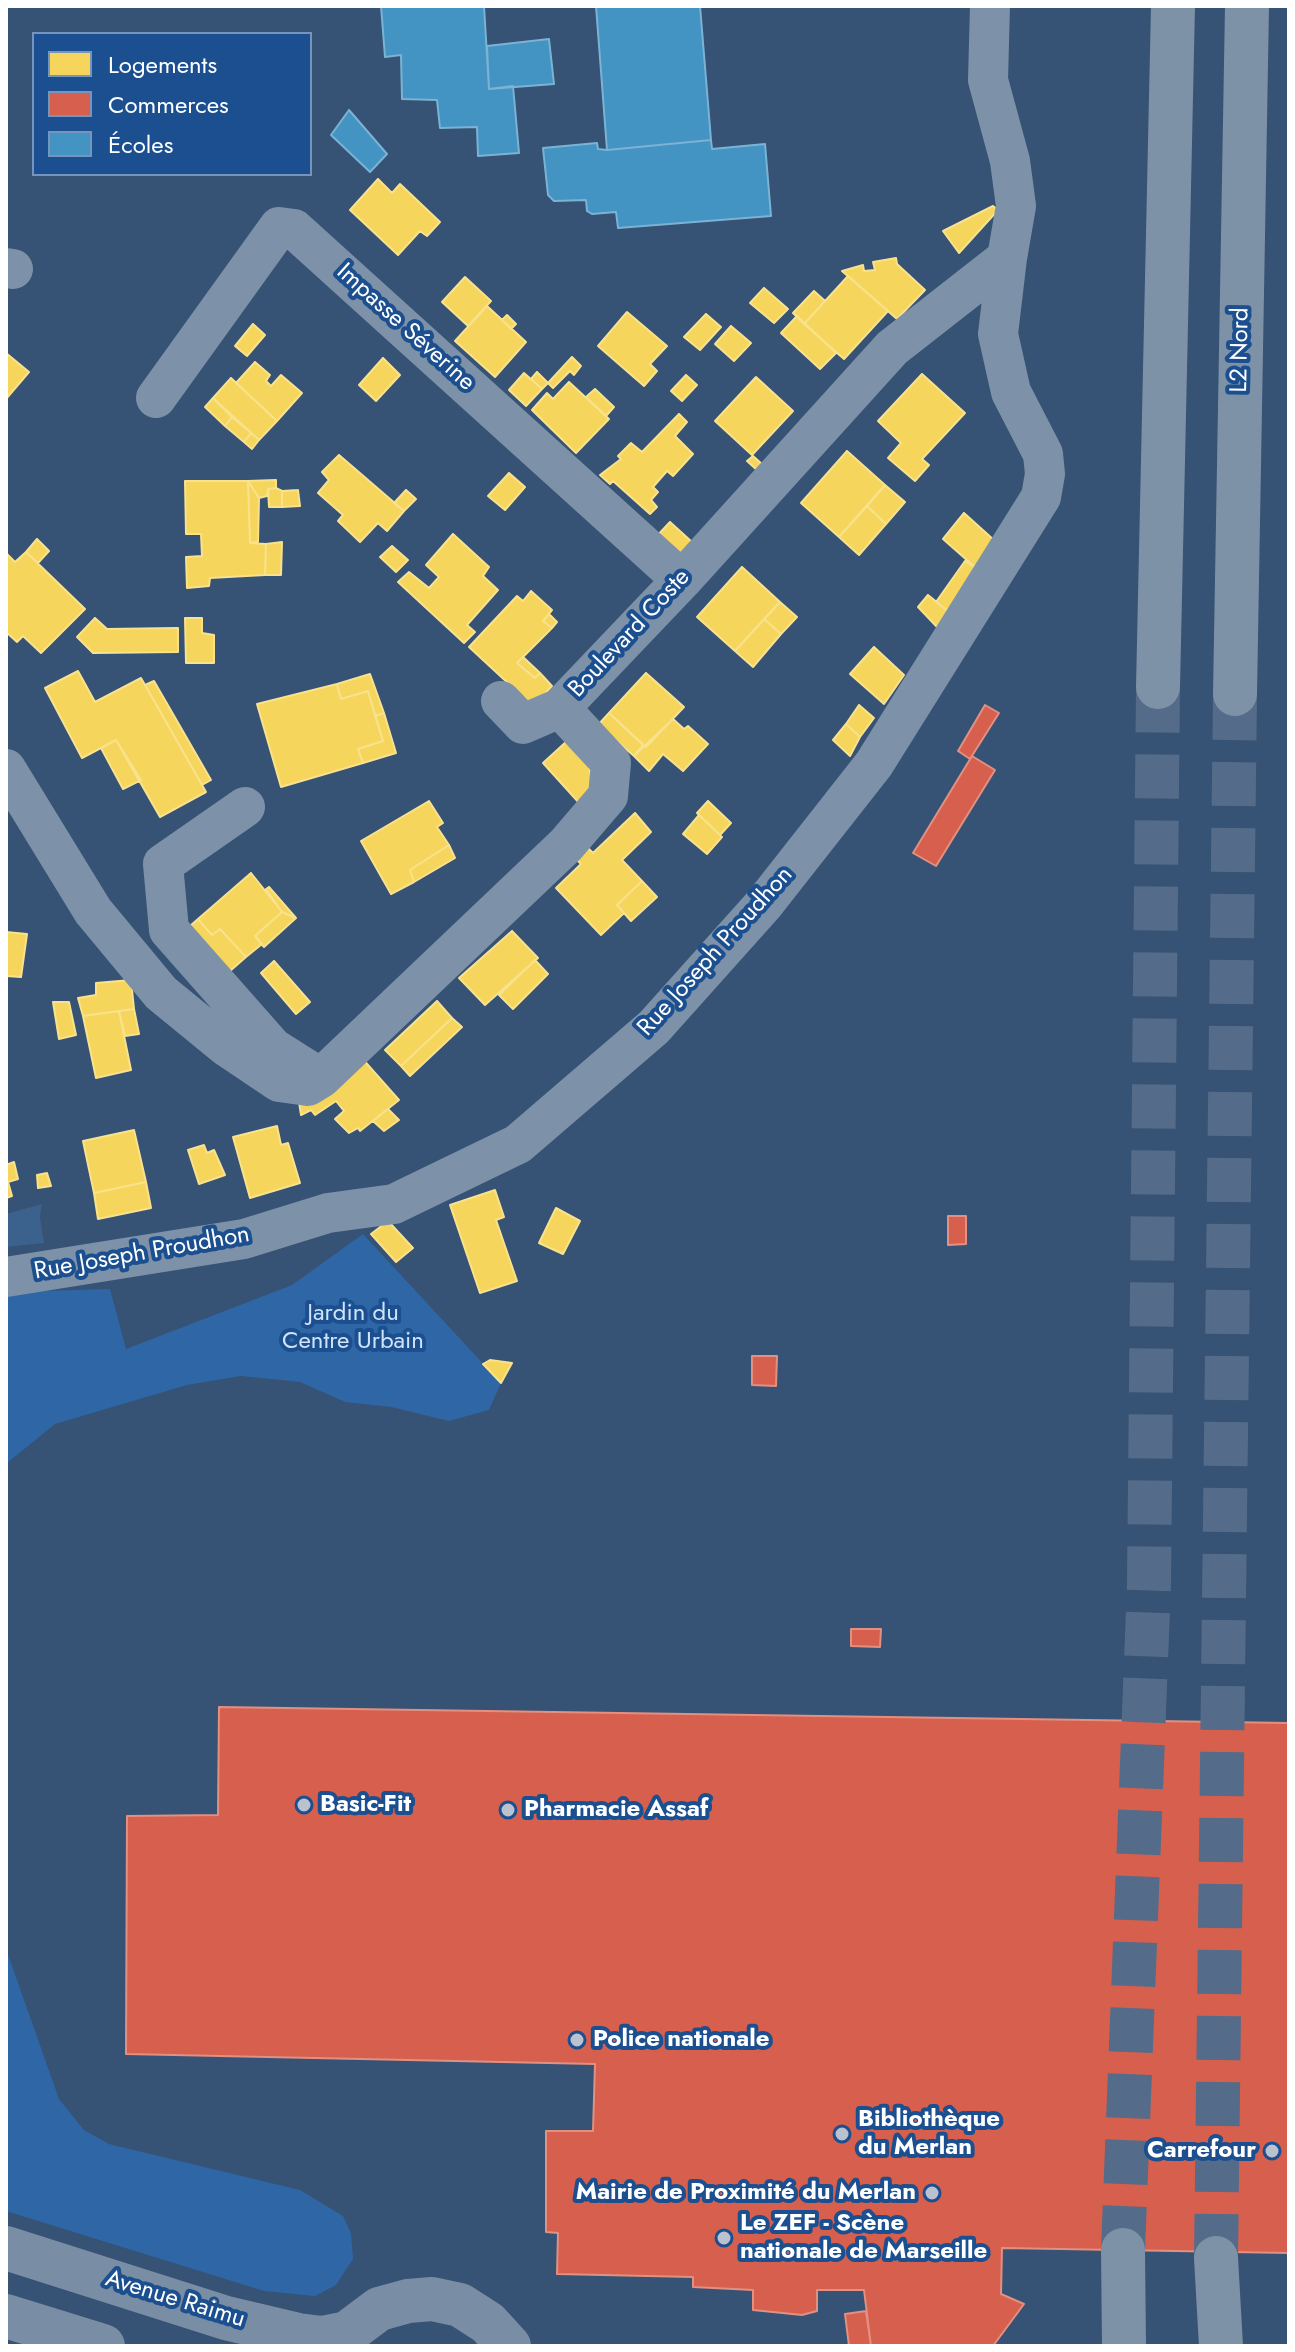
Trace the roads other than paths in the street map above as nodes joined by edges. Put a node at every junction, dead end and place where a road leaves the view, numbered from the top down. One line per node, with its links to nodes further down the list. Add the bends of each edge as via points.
1 (990, 6): 4 (street, via 988,80 1016,206)
2 (1173, 6): 7 (highway)
3 (1247, 6): 8 (highway, L2 Nord)
4 (1007, 258): 6 (street, Boulevard Coste, via 892,348); 14 (street, Rue Joseph Proudhon, via 998,334 1011,392 1043,454 1041,497 874,764 764,904 654,1027 518,1144 394,1204 328,1213 244,1239)
5 (156, 398): 6 (street, Impasse Séverine, via 279,227 294,229)
6 (682, 580): 10 (street, Boulevard Coste)
7 (1158, 687)
8 (1235, 694)
9 (501, 701): 10 (street, via 523,724)
10 (560, 708): 13 (street, Boulevard Coste, via 611,763 608,796 566,845)
11 (6, 769): 13 (street, via 93,911 161,993 279,1082 308,1086)
12 (245, 807): 13 (street, via 163,864 169,930 273,1048)
13 (321, 1078)
14 (6, 1277)
15 (6, 2248): 19 (street, Avenue Raimu, via 226,2318)
16 (1123, 2250): 22 (highway)
17 (1216, 2258): 23 (highway)
18 (6, 2316): 20 (street)
19 (344, 2340): 21 (street, via 379,2309 432,2299 460,2305 488,2323)
20 (103, 2346)
21 (509, 2346)
22 (1124, 2346)
23 (1221, 2346)

